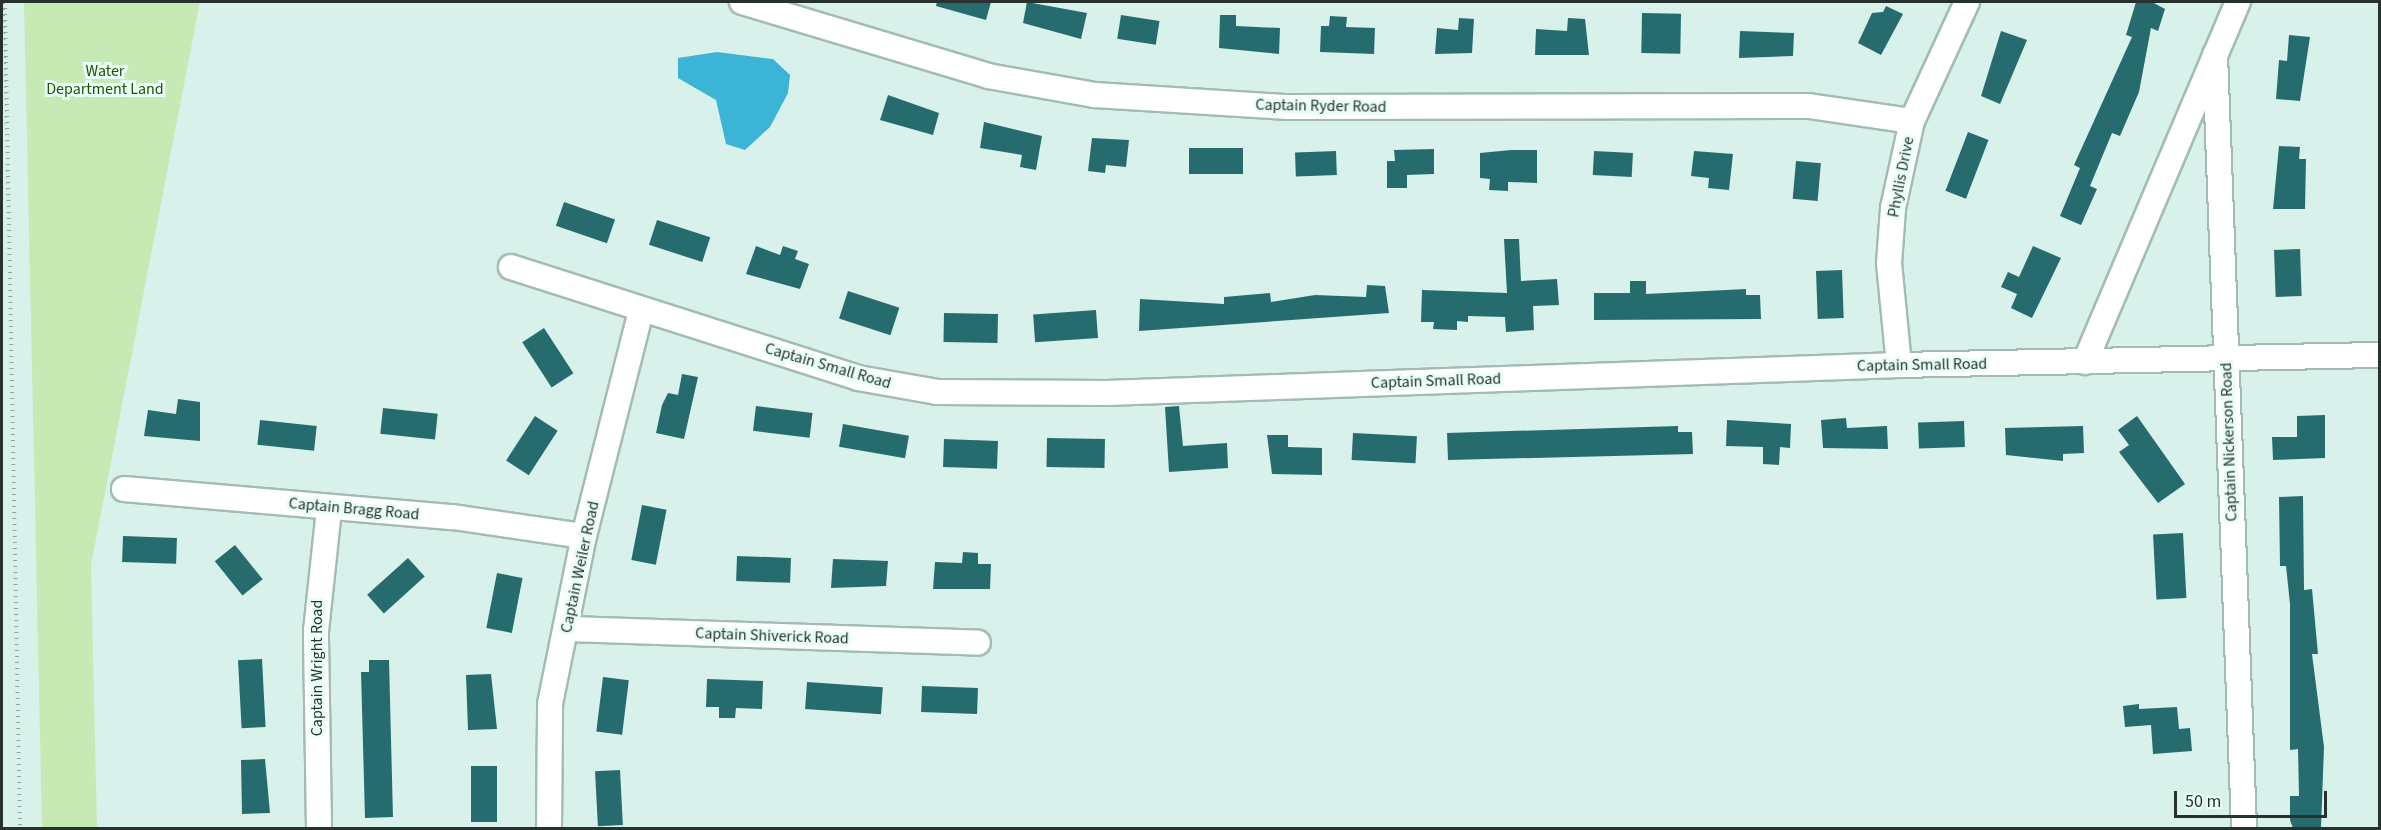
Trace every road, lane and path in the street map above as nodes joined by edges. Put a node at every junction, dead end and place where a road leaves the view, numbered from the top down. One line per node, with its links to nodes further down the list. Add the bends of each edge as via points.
1 (5, 2): 18 (path)
2 (742, 2): 6 (street, Captain Ryder Road, via 965,70 1095,95 1288,107 1809,106)
3 (1967, 2): 6 (street, Phyllis Drive)
4 (2238, 2): 5 (street, Captain Nickerson Road)
5 (2215, 55): 10 (street, Captain Nickerson Road); 11 (street, Captain Nickerson Road)
6 (1911, 121): 12 (street, Phyllis Drive, via 1890,234)
7 (511, 267): 8 (street, Captain Small Road)
8 (641, 310): 12 (street, Captain Small Road, via 858,378 937,392 1106,393); 15 (street, Captain Weiler Road)
9 (2379, 355): 10 (street, Captain Small Road)
10 (2227, 359): 11 (street, Captain Small Road); 21 (street, Captain Nickerson Road)
11 (2085, 362): 12 (street, Captain Small Road)
12 (1899, 365)
13 (124, 489): 14 (street, Captain Bragg Road)
14 (329, 509): 15 (street, Captain Bragg Road, via 453,517); 19 (street, Captain Wright Road, via 316,621)
15 (584, 536): 16 (street, Captain Weiler Road)
16 (566, 629): 17 (street, Captain Shiverick Road); 20 (street, Captain Weiler Road, via 550,704)
17 (978, 643)
18 (20, 828)
19 (319, 828)
20 (549, 828)
21 (2244, 828)

